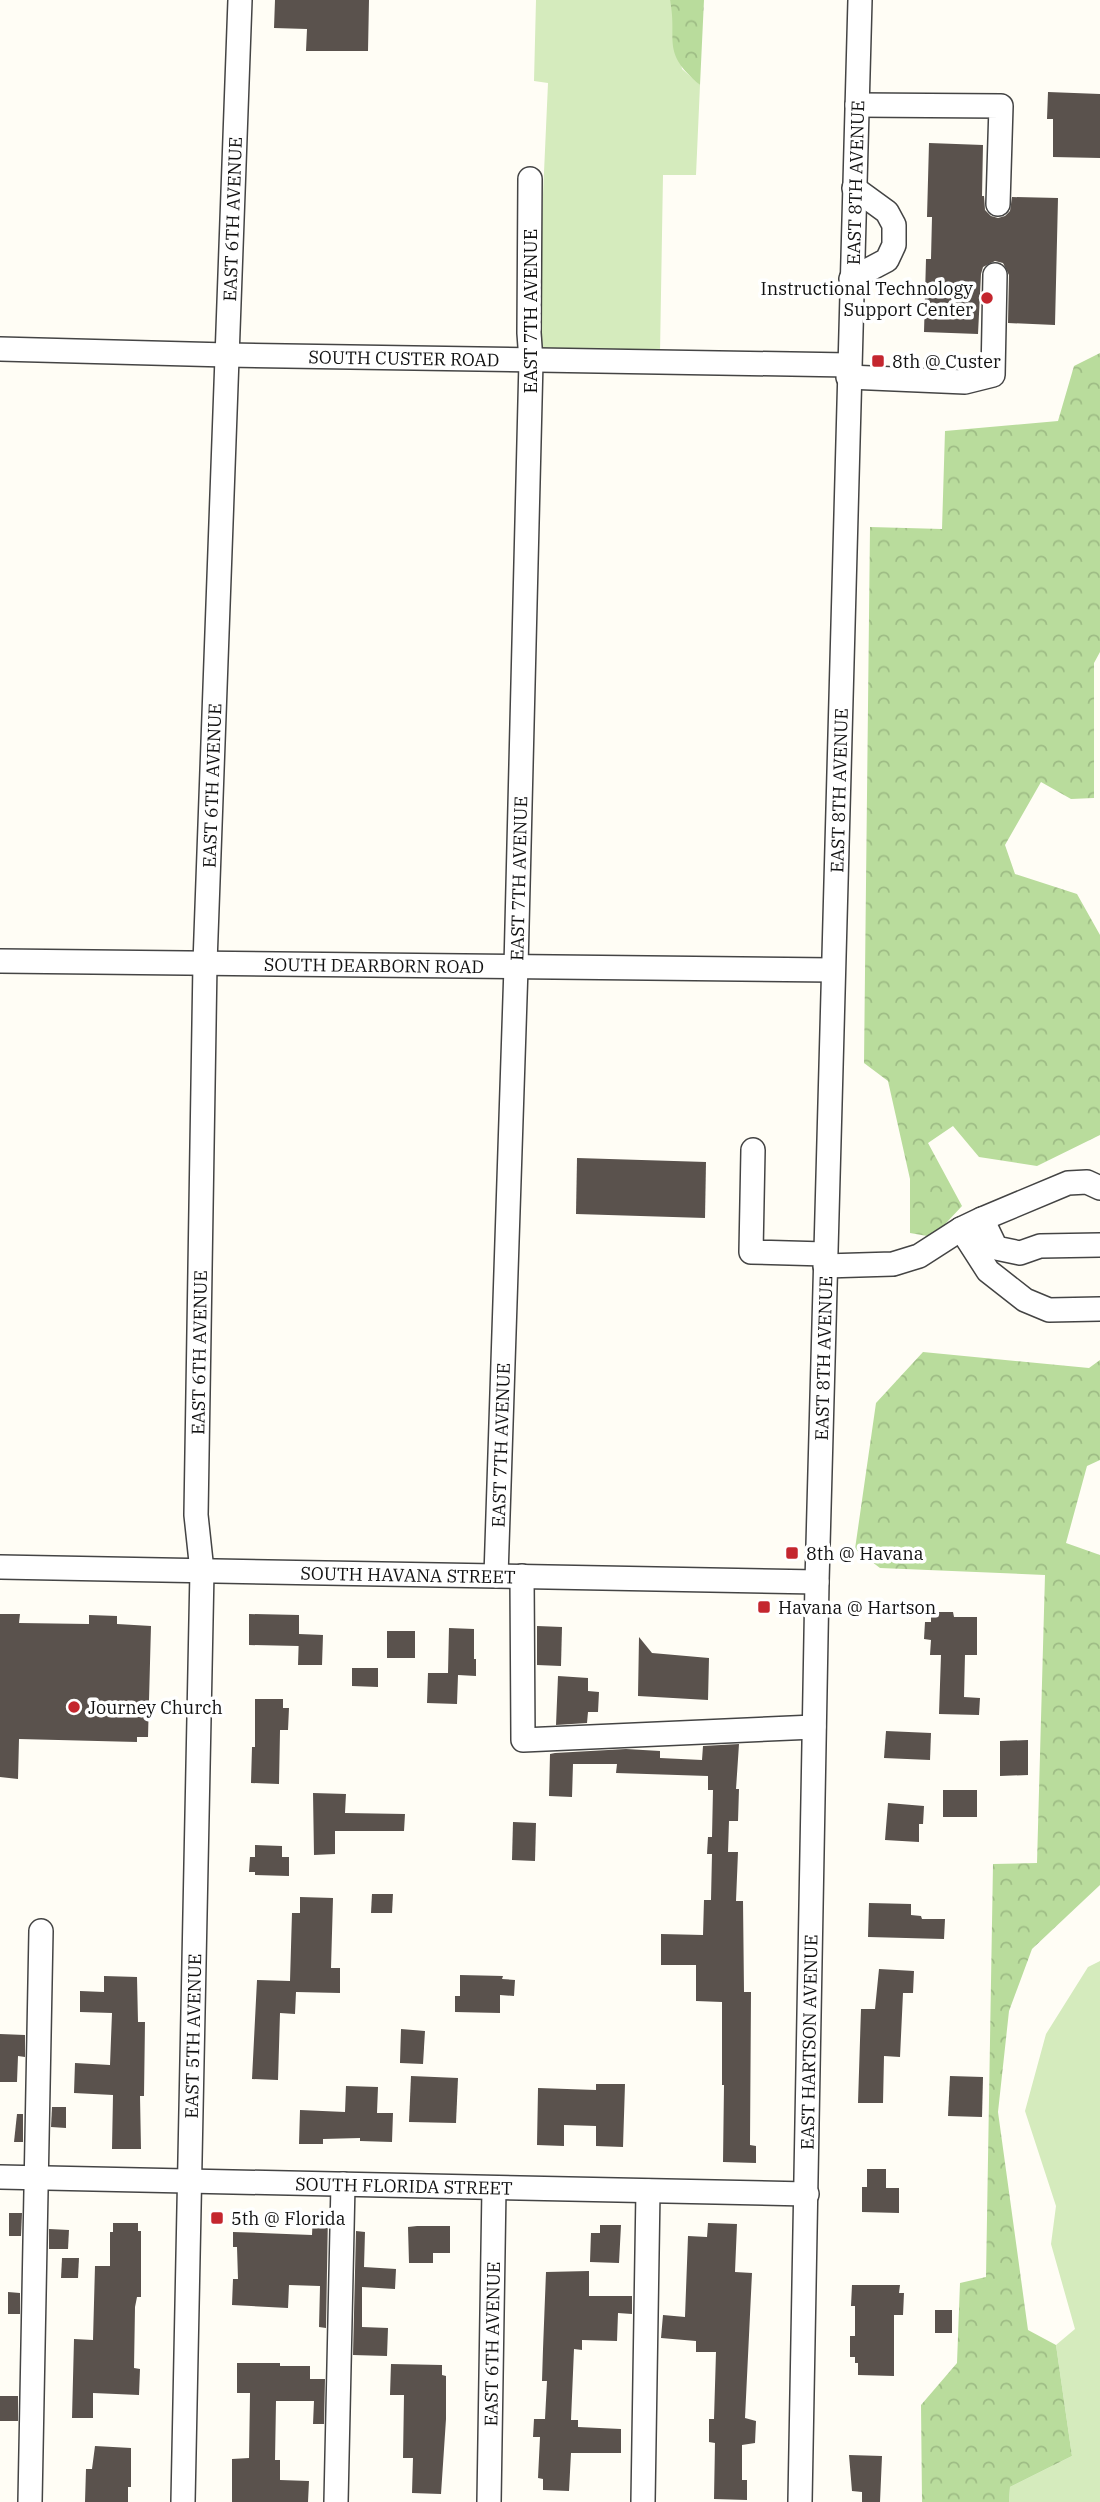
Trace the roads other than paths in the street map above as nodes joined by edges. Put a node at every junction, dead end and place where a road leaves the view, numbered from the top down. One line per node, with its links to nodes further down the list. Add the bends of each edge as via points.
1 (240, 0): 10 (street, EAST 6TH AVENUE)
2 (860, 0): 3 (street, EAST 8TH AVENUE)
3 (857, 105): 5 (street, EAST 8TH AVENUE); 6 (street, via 1001,106)
4 (530, 179): 11 (street, EAST 7TH AVENUE)
5 (854, 188): 8 (street, EAST 8TH AVENUE); 8 (street, via 887,212 894,225 894,245 887,260)
6 (998, 204)
7 (995, 275): 12 (street, SOUTH CUSTER ROAD, via 993,375 965,382)
8 (851, 279): 12 (street, EAST 8TH AVENUE)
9 (0, 349): 10 (street, SOUTH CUSTER ROAD)
10 (227, 355): 11 (street, SOUTH CUSTER ROAD); 14 (street, EAST 6TH AVENUE)
11 (531, 361): 12 (street, SOUTH CUSTER ROAD); 15 (street, EAST 7TH AVENUE)
12 (848, 371): 16 (street, EAST 8TH AVENUE)
13 (0, 961): 14 (street, SOUTH DEARBORN ROAD)
14 (205, 963): 15 (street, SOUTH DEARBORN ROAD); 24 (street, EAST 6TH AVENUE, via 196,1516)
15 (516, 967): 16 (street, SOUTH DEARBORN ROAD); 25 (street, EAST 7TH AVENUE)
16 (833, 970): 21 (street, EAST 8TH AVENUE)
17 (753, 1150): 21 (street, via 751,1252)
18 (1096, 1182): 19 (street, via 1068,1183)
19 (971, 1224): 20 (street, via 996,1248 1020,1253 1040,1246); 21 (street, via 919,1256 893,1264); 22 (street, via 988,1271 1025,1300 1049,1310)
20 (1100, 1245)
21 (825, 1260): 27 (street, EAST 8TH AVENUE)
22 (1100, 1309)
23 (0, 1567): 24 (street, SOUTH HAVANA STREET)
24 (202, 1570): 25 (street, SOUTH HAVANA STREET); 32 (street, EAST 5TH AVENUE)
25 (496, 1576): 26 (street, SOUTH HAVANA STREET)
26 (522, 1576): 27 (street, SOUTH HAVANA STREET); 28 (street, via 523,1740)
27 (817, 1582): 28 (street, EAST HARTSON AVENUE)
28 (814, 1727): 36 (street, EAST HARTSON AVENUE)
29 (41, 1931): 31 (street)
30 (0, 2177): 31 (street, SOUTH FLORIDA STREET)
31 (36, 2177): 32 (street, SOUTH FLORIDA STREET); 37 (street)
32 (191, 2180): 33 (street, SOUTH FLORIDA STREET); 38 (street, EAST 5TH AVENUE)
33 (343, 2183): 34 (street, SOUTH FLORIDA STREET); 39 (street)
34 (494, 2188): 35 (street, SOUTH FLORIDA STREET); 40 (street, EAST 6TH AVENUE)
35 (648, 2191): 36 (street, SOUTH FLORIDA STREET); 41 (street)
36 (807, 2194): 42 (street, EAST HARTSON AVENUE)
37 (30, 2502)
38 (183, 2502)
39 (336, 2502)
40 (489, 2502)
41 (643, 2502)
42 (800, 2502)

